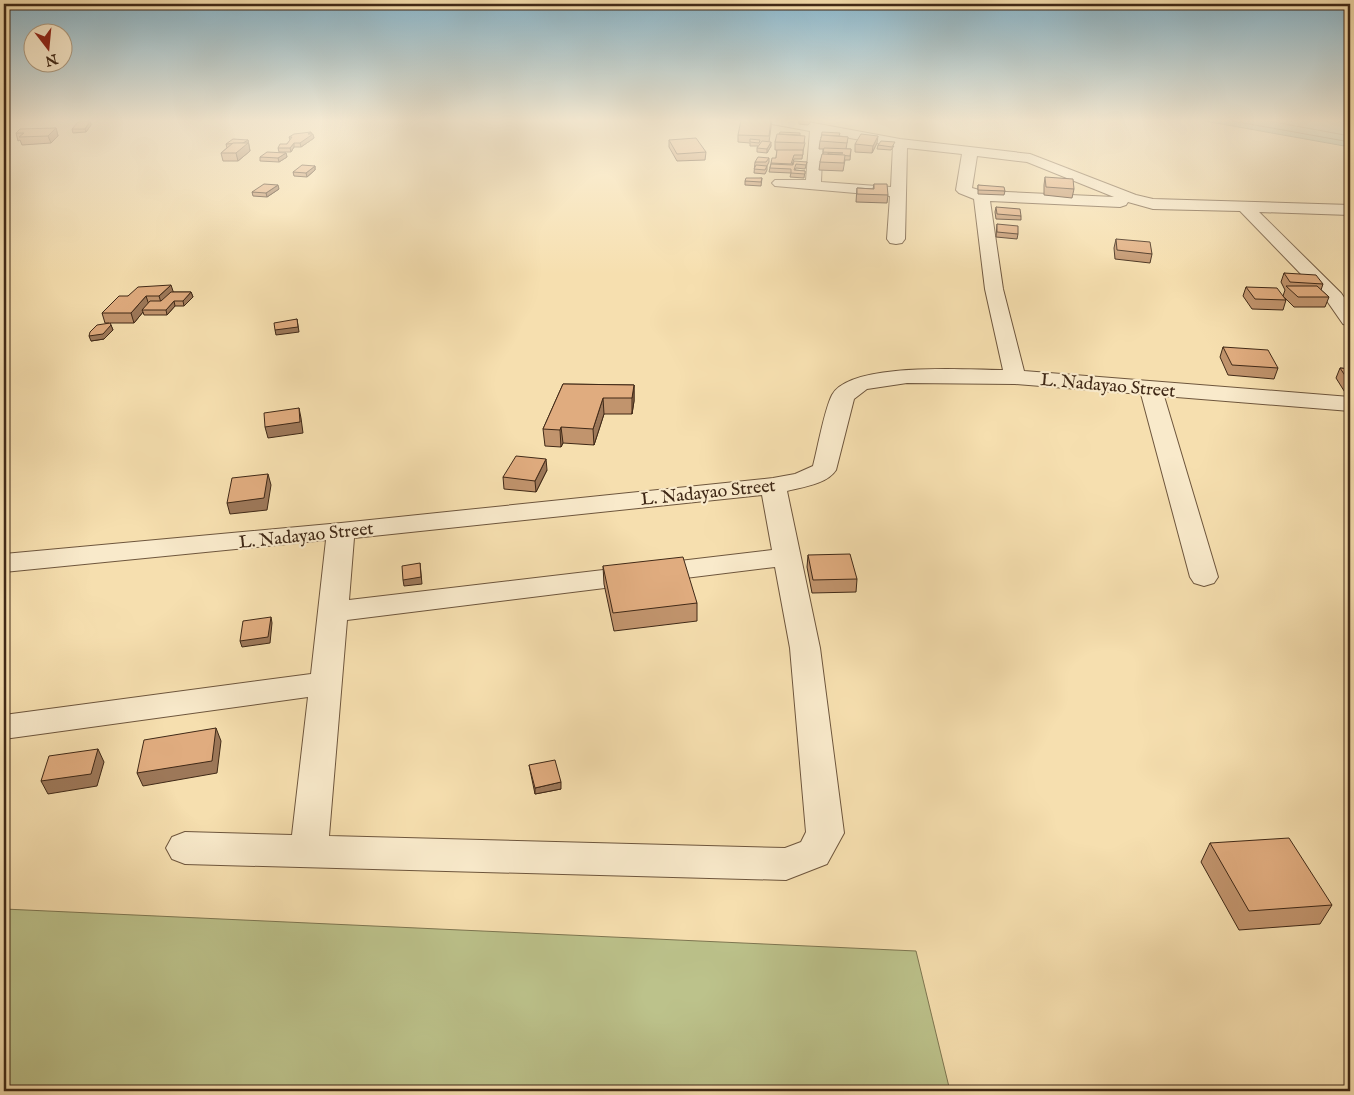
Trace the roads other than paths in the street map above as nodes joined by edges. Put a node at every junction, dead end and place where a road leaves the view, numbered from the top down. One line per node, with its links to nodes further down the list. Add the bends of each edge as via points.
1 (813, 171): 6 (street)
2 (899, 171): 7 (street)
3 (967, 171): 8 (street, via 964,190)
4 (1063, 171): 9 (street)
5 (780, 183): 6 (street)
6 (813, 185): 7 (street)
7 (898, 192): 12 (street)
8 (981, 196): 9 (street); 14 (street, via 994,289)
9 (1153, 204): 10 (street)
10 (1244, 206): 11 (street); 13 (street, via 1334,297)
11 (1350, 210)
12 (896, 239)
13 (1350, 320)
14 (1015, 377): 15 (street, L. Nadayao Street); 17 (street, L. Nadayao Street, via 907,376 860,383 842,396 824,470 802,480)
15 (1151, 388): 16 (street, L. Nadayao Street); 21 (street)
16 (1350, 404)
17 (773, 486): 18 (street, L. Nadayao Street); 19 (street)
18 (340, 532): 20 (street, L. Nadayao Street); 22 (street)
19 (787, 557): 22 (street); 26 (street, via 805,648 825,833 814,853 786,864)
20 (4, 563)
21 (1204, 576)
22 (333, 612): 23 (street)
23 (326, 683): 24 (street); 26 (street)
24 (4, 727)
25 (185, 848): 26 (street)
26 (309, 852)

